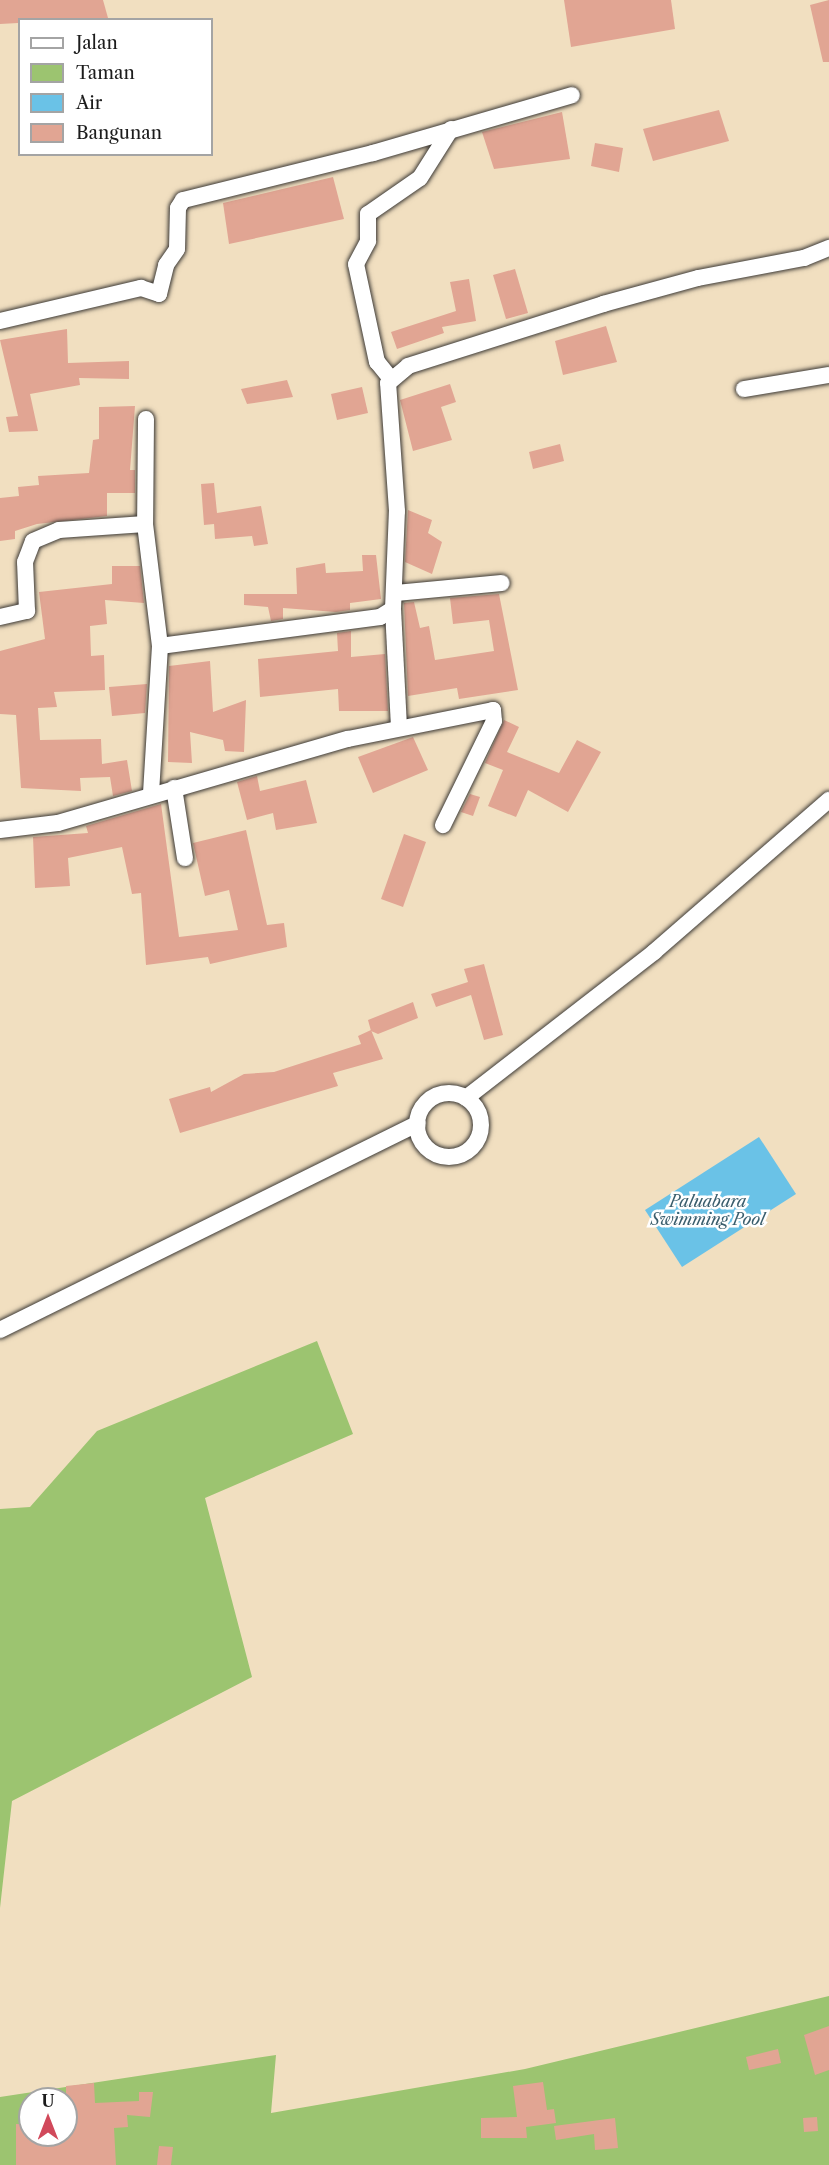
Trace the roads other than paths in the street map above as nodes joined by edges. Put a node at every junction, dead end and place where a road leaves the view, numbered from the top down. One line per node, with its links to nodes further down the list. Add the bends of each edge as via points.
1 (572, 95): 2 (street)
2 (451, 129): 4 (street, via 183,200 178,208 177,249 166,265 159,294 141,288); 6 (street, via 420,178 368,214 368,241 356,264 377,362)
3 (829, 248): 6 (street, via 603,304 446,352)
4 (0, 321)
5 (829, 375): 7 (street)
6 (391, 379): 11 (street)
7 (744, 389)
8 (146, 419): 9 (street)
9 (145, 524): 12 (street, via 59,530 33,541 25,562 27,611); 13 (street)
10 (502, 583): 11 (street)
11 (394, 601): 13 (street, via 380,616); 14 (street)
12 (0, 617)
13 (160, 646): 16 (street)
14 (399, 728): 15 (street); 18 (street, via 494,711 494,721)
15 (174, 788): 16 (street); 20 (street)
16 (151, 795): 19 (street, via 58,823)
17 (829, 800): 21 (street, via 654,952)
18 (443, 825)
19 (0, 830)
20 (184, 858)
21 (466, 1098): 22 (street, via 449,1094 432,1099); 22 (street, via 478,1111 481,1128 475,1144 461,1155 429,1150)
22 (418, 1123): 23 (street)
23 (0, 1330)

